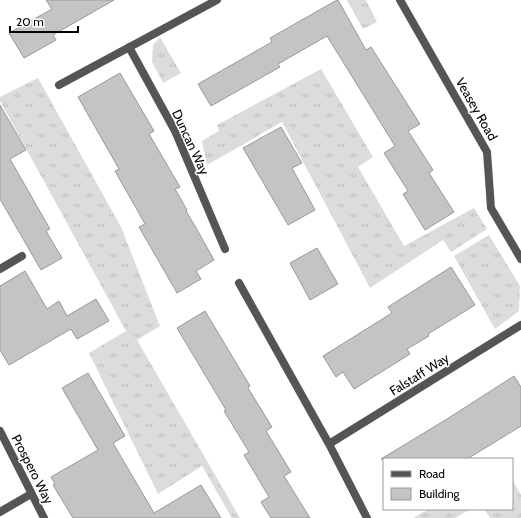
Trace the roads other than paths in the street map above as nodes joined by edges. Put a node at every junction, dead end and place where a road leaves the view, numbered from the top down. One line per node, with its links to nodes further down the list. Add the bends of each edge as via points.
1 (218, 0): 3 (street)
2 (400, 0): 7 (street, Veasey Road, via 487,152 491,208)
3 (129, 48): 4 (street); 5 (street, Duncan Way, via 175,131)
4 (59, 85)
5 (225, 249)
6 (22, 256): 8 (street)
7 (521, 259)
8 (0, 269)
9 (239, 283): 12 (street)
10 (521, 325): 12 (street, Falstaff Way)
11 (0, 431): 13 (street, Prospero Way)
12 (329, 444): 16 (street)
13 (31, 494): 14 (street); 15 (street, Prospero Way)
14 (0, 512)
15 (44, 518)
16 (367, 518)

